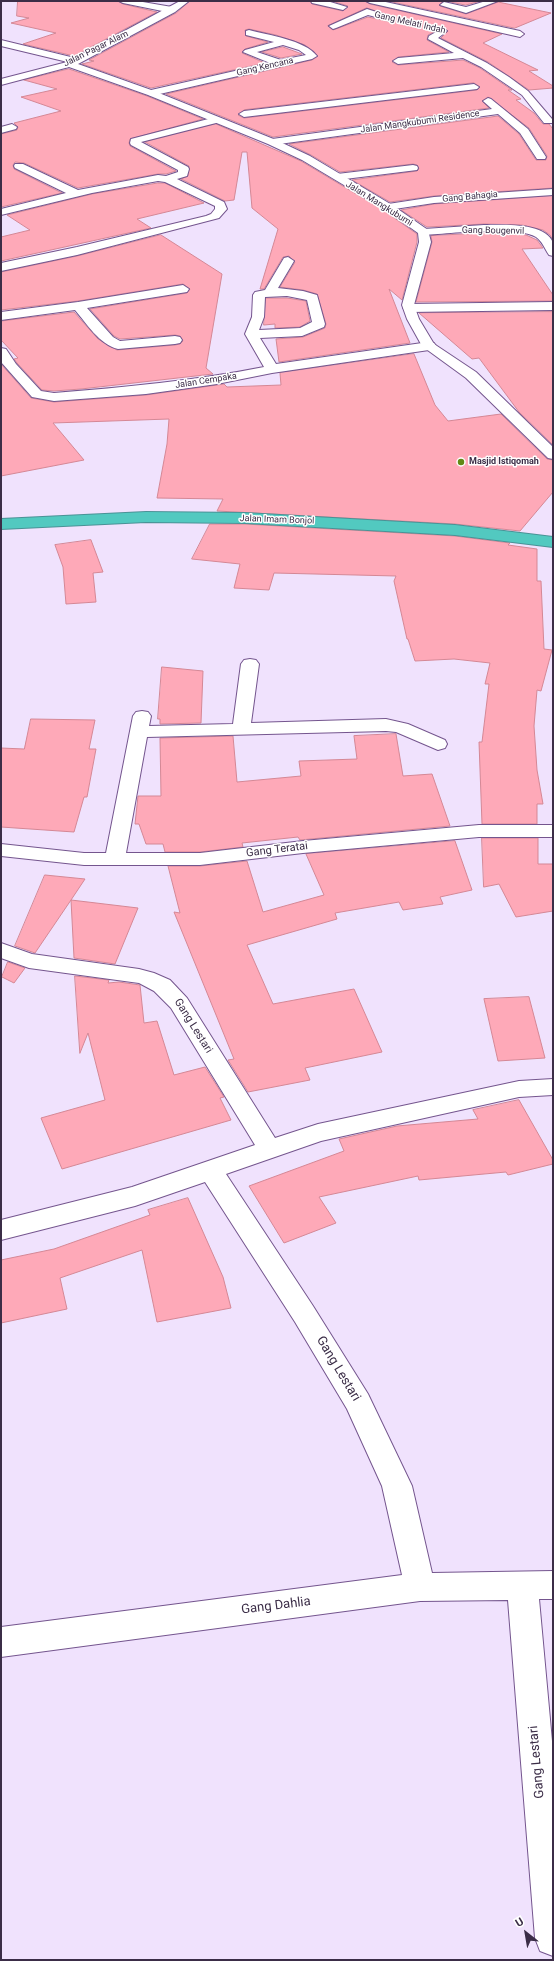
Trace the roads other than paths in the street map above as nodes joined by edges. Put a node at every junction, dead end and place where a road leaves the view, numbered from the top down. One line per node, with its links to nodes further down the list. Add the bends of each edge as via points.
1 (123, 1): 8 (street)
2 (185, 1): 8 (street, Jalan Pagar Alam)
3 (315, 1): 7 (street)
4 (370, 1): 10 (street)
5 (494, 1): 6 (street, via 466,10)
6 (432, 2)
7 (343, 7)
8 (172, 10): 19 (street, Jalan Pagar Alam)
9 (398, 20): 11 (street, Gang Melati Indah, via 367,12)
10 (476, 25): 13 (street, Gang Melati Indah); 15 (street)
11 (333, 26)
12 (432, 28): 18 (street, Gang Melati Indah, via 447,32 432,39)
13 (462, 30)
14 (249, 33): 16 (street, Gang Kencana)
15 (520, 34)
16 (283, 42): 20 (street, Gang Kencana, via 309,51 312,56); 20 (street, via 248,52)
17 (1, 43): 19 (street, Jalan Mangkubumi)
18 (465, 55): 21 (street, via 398,58); 31 (street, via 525,93)
19 (73, 63): 23 (street, Jalan Pagar Alam); 25 (street, Jalan Mangkubumi)
20 (281, 64): 25 (street, Gang Kencana)
21 (402, 73)
22 (460, 77): 24 (street, Jalan Mangkubumi Residence)
23 (1, 82)
24 (474, 87): 26 (street, via 408,90); 27 (street, Jalan Mangkubumi Residence)
25 (151, 94): 30 (street, Jalan Mangkubumi)
26 (310, 105): 28 (street); 29 (street)
27 (498, 111): 35 (street, Jalan Mangkubumi Residence); 37 (street, Jalan Mangkubumi Residence, via 524,131)
28 (244, 114)
29 (321, 114)
30 (216, 120): 36 (street, Jalan Mangkubumi); 41 (street, via 135,141 184,169 183,174)
31 (548, 121)
32 (332, 123): 35 (street)
33 (12, 127): 34 (street)
34 (1, 130)
35 (342, 132): 36 (street, Jalan Mangkubumi Residence)
36 (272, 142): 40 (street, Jalan Mangkubumi, via 306,158)
37 (541, 157)
38 (19, 166): 43 (street)
39 (413, 168): 40 (street)
40 (337, 177): 44 (street, Jalan Mangkubumi)
41 (167, 179): 43 (street, via 154,178); 49 (street, via 220,204 221,209 210,218)
42 (553, 192): 44 (street, Gang Bahagia, via 441,200)
43 (77, 194): 45 (street)
44 (388, 207): 46 (street, Jalan Mangkubumi)
45 (1, 212)
46 (424, 232): 47 (street, Gang Bougenvil, via 478,229 530,231 540,235); 54 (street, Jalan Mangkubumi, via 425,242)
47 (553, 252)
48 (288, 261): 51 (street)
49 (1, 267)
50 (183, 289): 52 (street)
51 (270, 292): 56 (street, via 259,295 258,317); 56 (street, via 313,297 319,324 302,332)
52 (78, 306): 55 (street); 57 (street, via 108,340 118,345)
53 (553, 306): 54 (street)
54 (409, 308): 58 (street, via 413,320)
55 (1, 316)
56 (251, 334): 60 (street)
57 (176, 340)
58 (429, 346): 60 (street, Jalan Cempaka); 61 (street, via 471,375)
59 (1, 352): 60 (street, Jalan Cempaka, via 11,367 37,394 54,397 146,390)
60 (272, 369)
61 (553, 455)
62 (1, 524): 63 (highway, Jalan Imam Bonjol, via 146,517 245,518 455,530)
63 (553, 542)
64 (250, 664): 65 (street)
65 (240, 729): 66 (street, via 386,725 401,728); 69 (street, via 140,724)
66 (438, 744)
67 (553, 831): 69 (street, Gang Teratai, via 479,831 200,859)
68 (1, 850): 69 (street, Gang Teratai, via 84,858)
69 (115, 858)
70 (1, 950): 72 (street, Gang Lestari, via 29,961 153,979 168,988)
71 (553, 1087): 72 (street, via 519,1089 318,1133)
72 (270, 1150): 73 (street)
73 (211, 1171): 74 (street, via 135,1196); 77 (street, Gang Lestari, via 358,1402 397,1486)
74 (1, 1230)
75 (553, 1585): 76 (street, Gang Dahlia)
76 (522, 1586): 77 (street, Gang Dahlia); 79 (street, Gang Lestari)
77 (420, 1587): 78 (street, Gang Dahlia)
78 (1, 1642)
79 (553, 1938)

